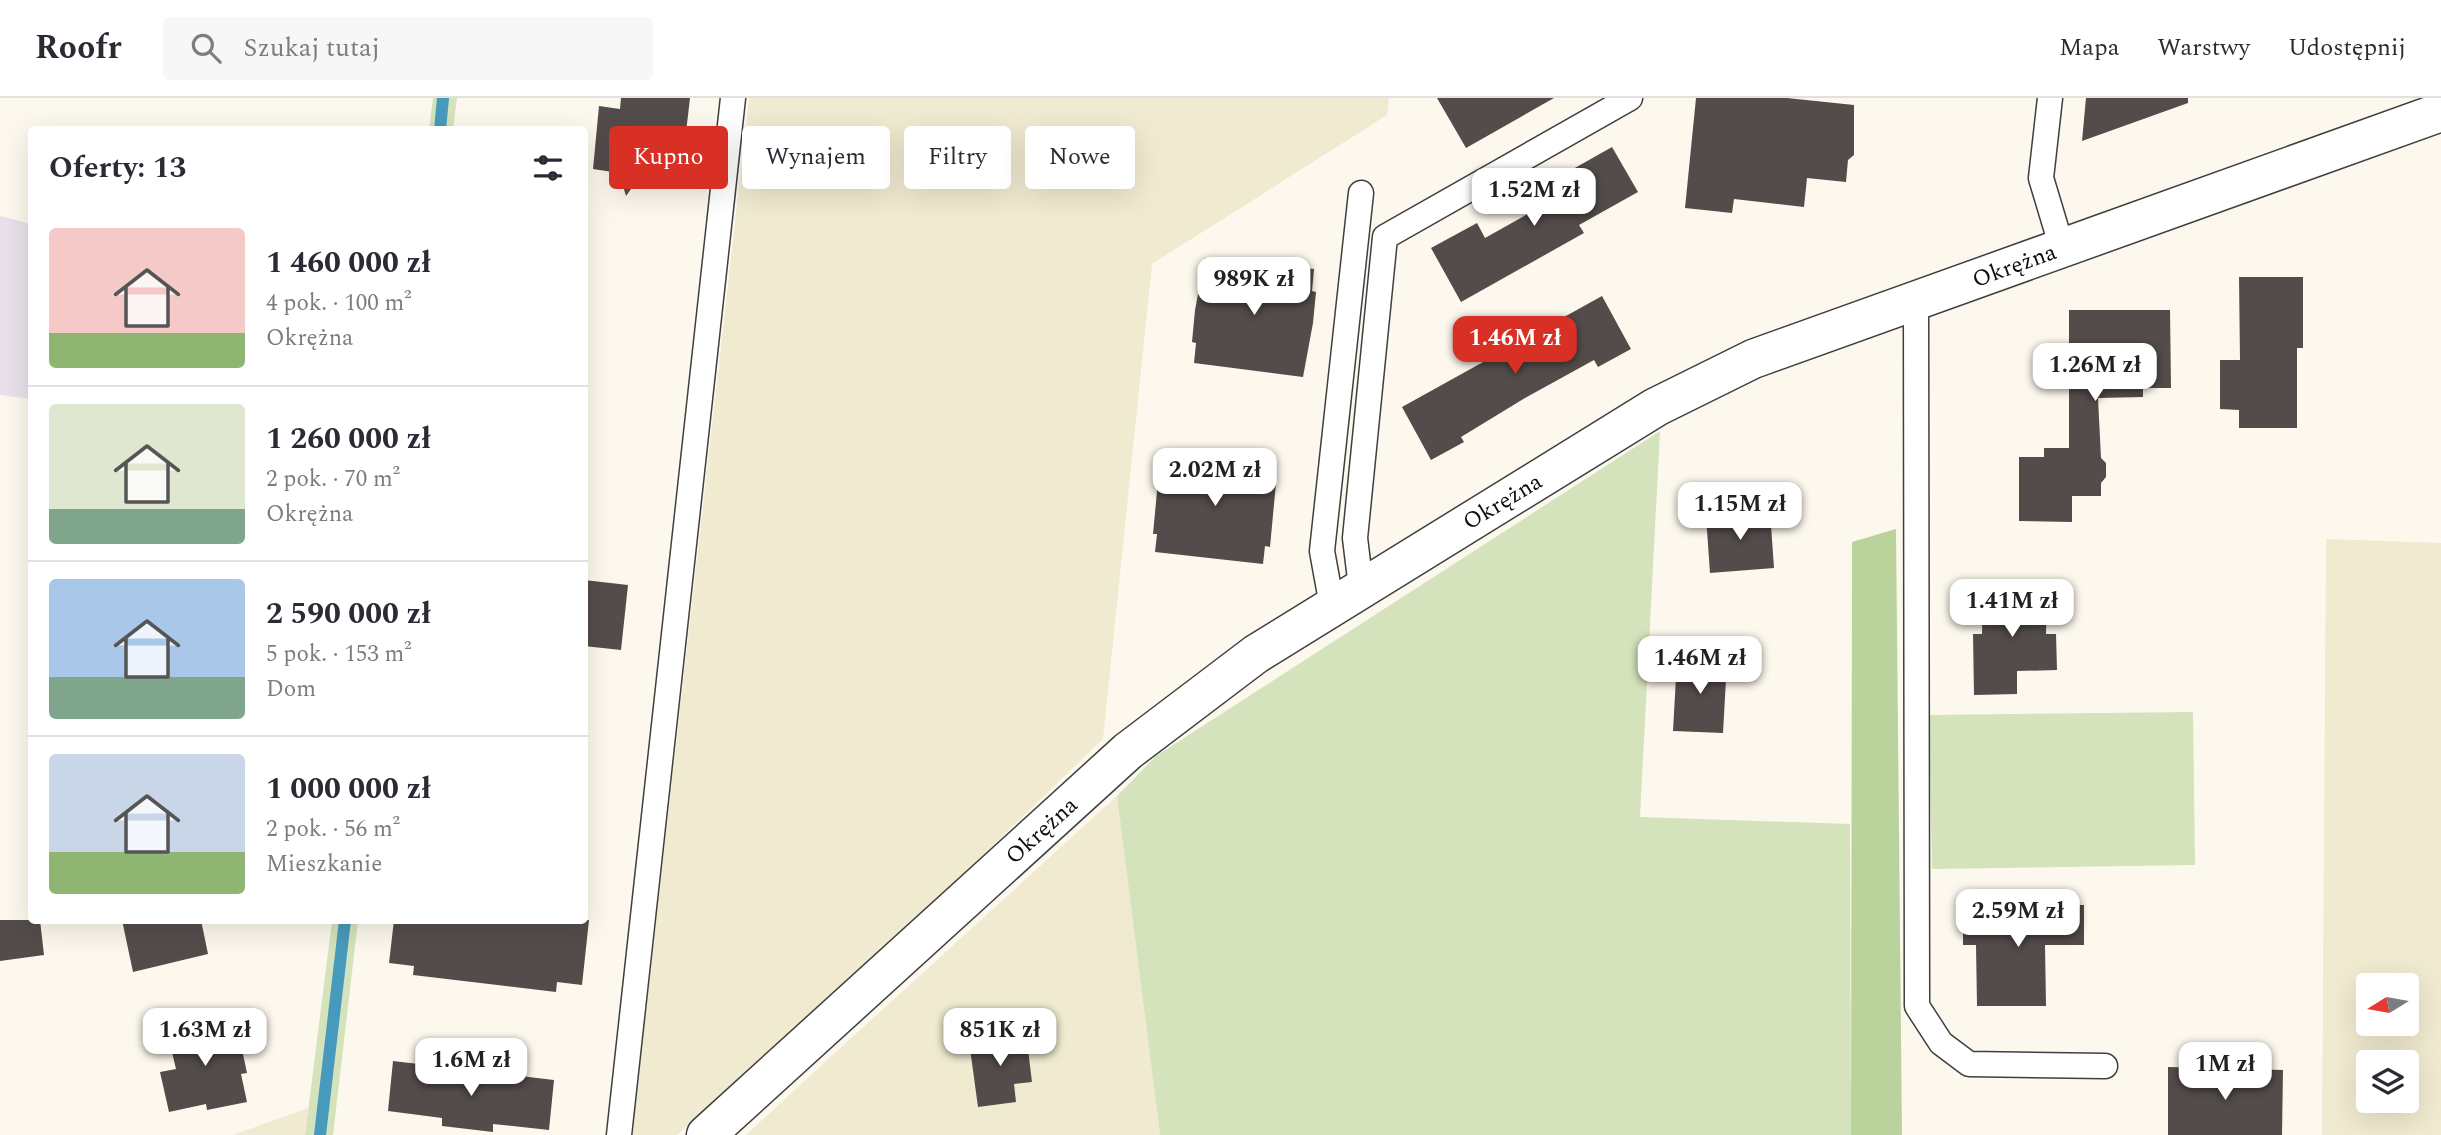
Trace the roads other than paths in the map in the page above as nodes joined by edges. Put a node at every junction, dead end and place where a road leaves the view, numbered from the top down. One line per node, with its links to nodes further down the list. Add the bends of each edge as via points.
1 (733, 98): 10 (lane)
2 (1630, 98): 8 (lane, via 1385,237)
3 (2050, 98): 6 (lane, via 2041,178)
4 (2441, 112): 6 (street, Okrężna)
5 (1362, 193): 8 (lane, via 1322,551)
6 (2062, 248): 7 (street, Okrężna)
7 (1916, 300): 8 (street, Okrężna, via 1753,359 1656,407); 9 (lane, via 1917,1006 1941,1043 1969,1064)
8 (1347, 597): 11 (street, Okrężna, via 1256,654 1128,751)
9 (2105, 1066)
10 (619, 1135)
11 (706, 1135)

